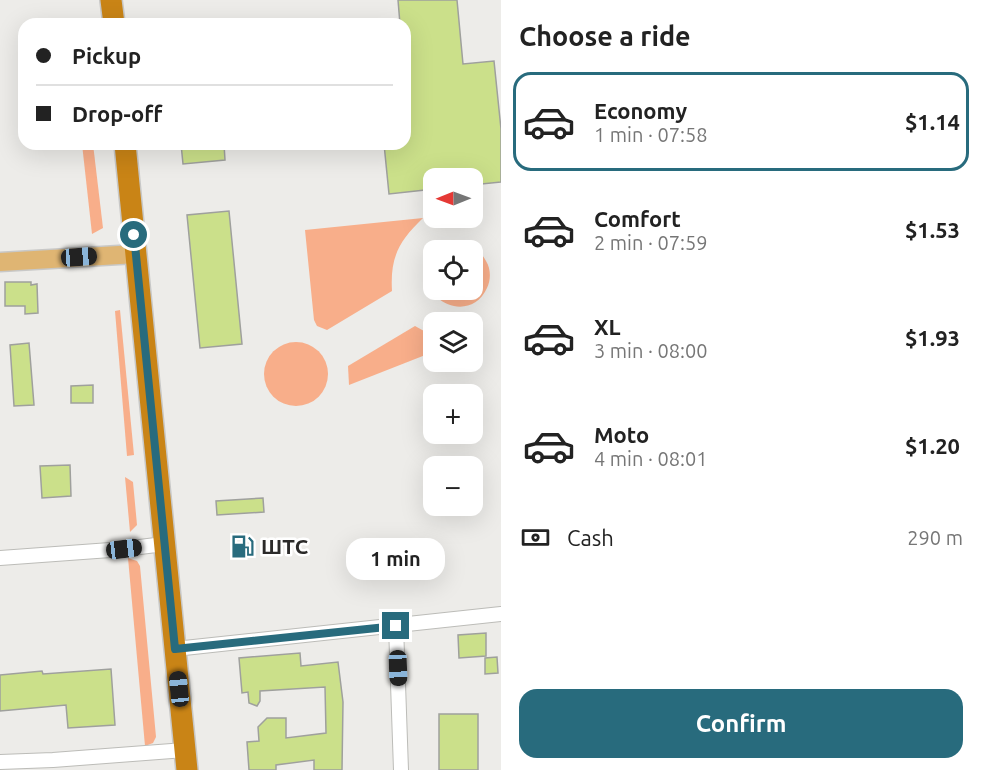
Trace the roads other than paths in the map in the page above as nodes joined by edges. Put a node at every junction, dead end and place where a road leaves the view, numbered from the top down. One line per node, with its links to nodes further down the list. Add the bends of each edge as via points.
1 (111, 0): 2 (highway)
2 (113, 18)
3 (126, 150): 4 (highway)
4 (136, 254): 5 (main road); 6 (highway)
5 (0, 262)
6 (164, 544): 7 (street); 10 (highway)
7 (0, 558)
8 (501, 614): 9 (street)
9 (396, 626): 10 (street); 14 (street)
10 (175, 649): 11 (highway)
11 (186, 760): 13 (street)
12 (0, 762): 13 (street)
13 (53, 765)
14 (401, 770)

